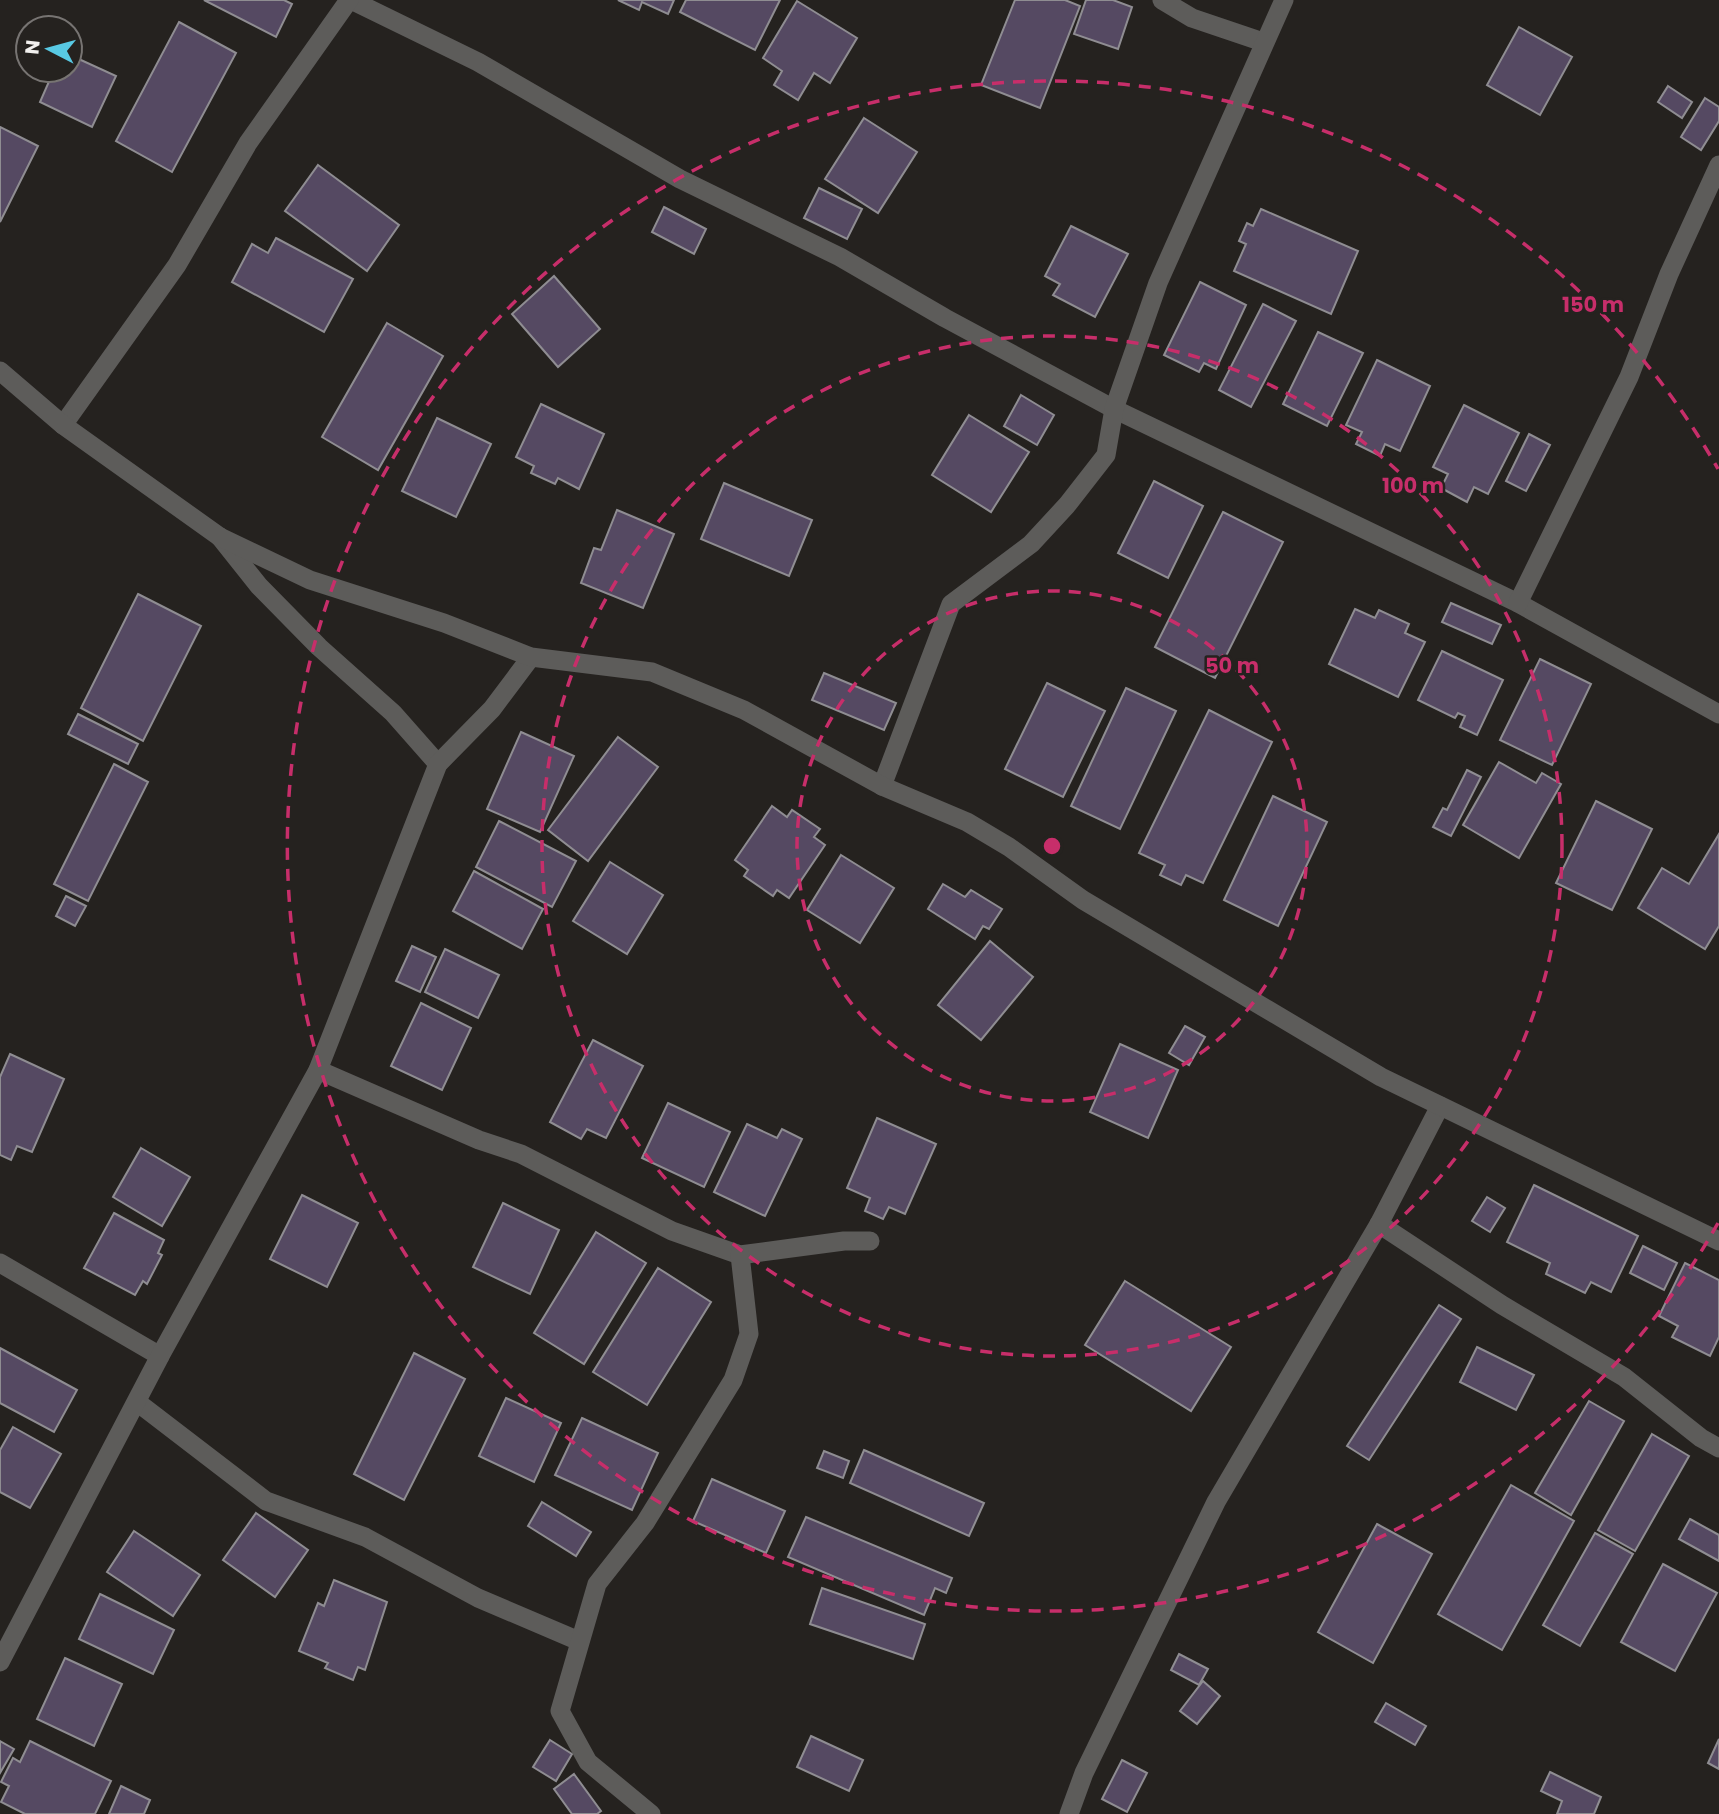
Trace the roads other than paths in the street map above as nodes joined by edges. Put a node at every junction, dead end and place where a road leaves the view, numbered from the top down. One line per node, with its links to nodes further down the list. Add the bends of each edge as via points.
1 (350, 0): 7 (street, via 478,62 680,179 840,257); 8 (street, via 248,143 177,265)
2 (1162, 0): 4 (street, via 1192,18)
3 (1284, 0): 4 (street)
4 (1263, 43): 7 (street, via 1158,283)
5 (1719, 165): 10 (street, via 1629,377)
6 (0, 371): 8 (street)
7 (1114, 409): 10 (street); 14 (street, via 1106,455 1067,505 1031,544 951,604)
8 (63, 425): 9 (street)
9 (220, 537): 11 (street, via 310,580); 13 (street, via 259,586 318,647 393,713)
10 (1518, 603): 12 (street)
11 (531, 657): 13 (street, via 492,709); 14 (street, via 652,672 744,710)
12 (1719, 713)
13 (438, 765): 15 (street)
14 (883, 786): 16 (street, via 967,822 1107,914 1381,1077)
15 (318, 1070): 20 (street, via 521,1154 672,1231); 22 (street)
16 (1440, 1106): 17 (street); 19 (street)
17 (1379, 1224): 24 (street, via 1623,1377); 28 (street, via 1216,1502 1084,1773)
18 (870, 1241): 20 (street)
19 (1719, 1241)
20 (740, 1255): 25 (street, via 749,1334 733,1380 645,1522 597,1584)
21 (0, 1263): 22 (street)
22 (160, 1356): 23 (street)
23 (137, 1402): 25 (street, via 266,1501 365,1537 478,1598); 26 (street)
24 (1719, 1448)
25 (579, 1641): 27 (street, via 560,1711 588,1762)
26 (0, 1662)
27 (651, 1814)
28 (1069, 1814)

